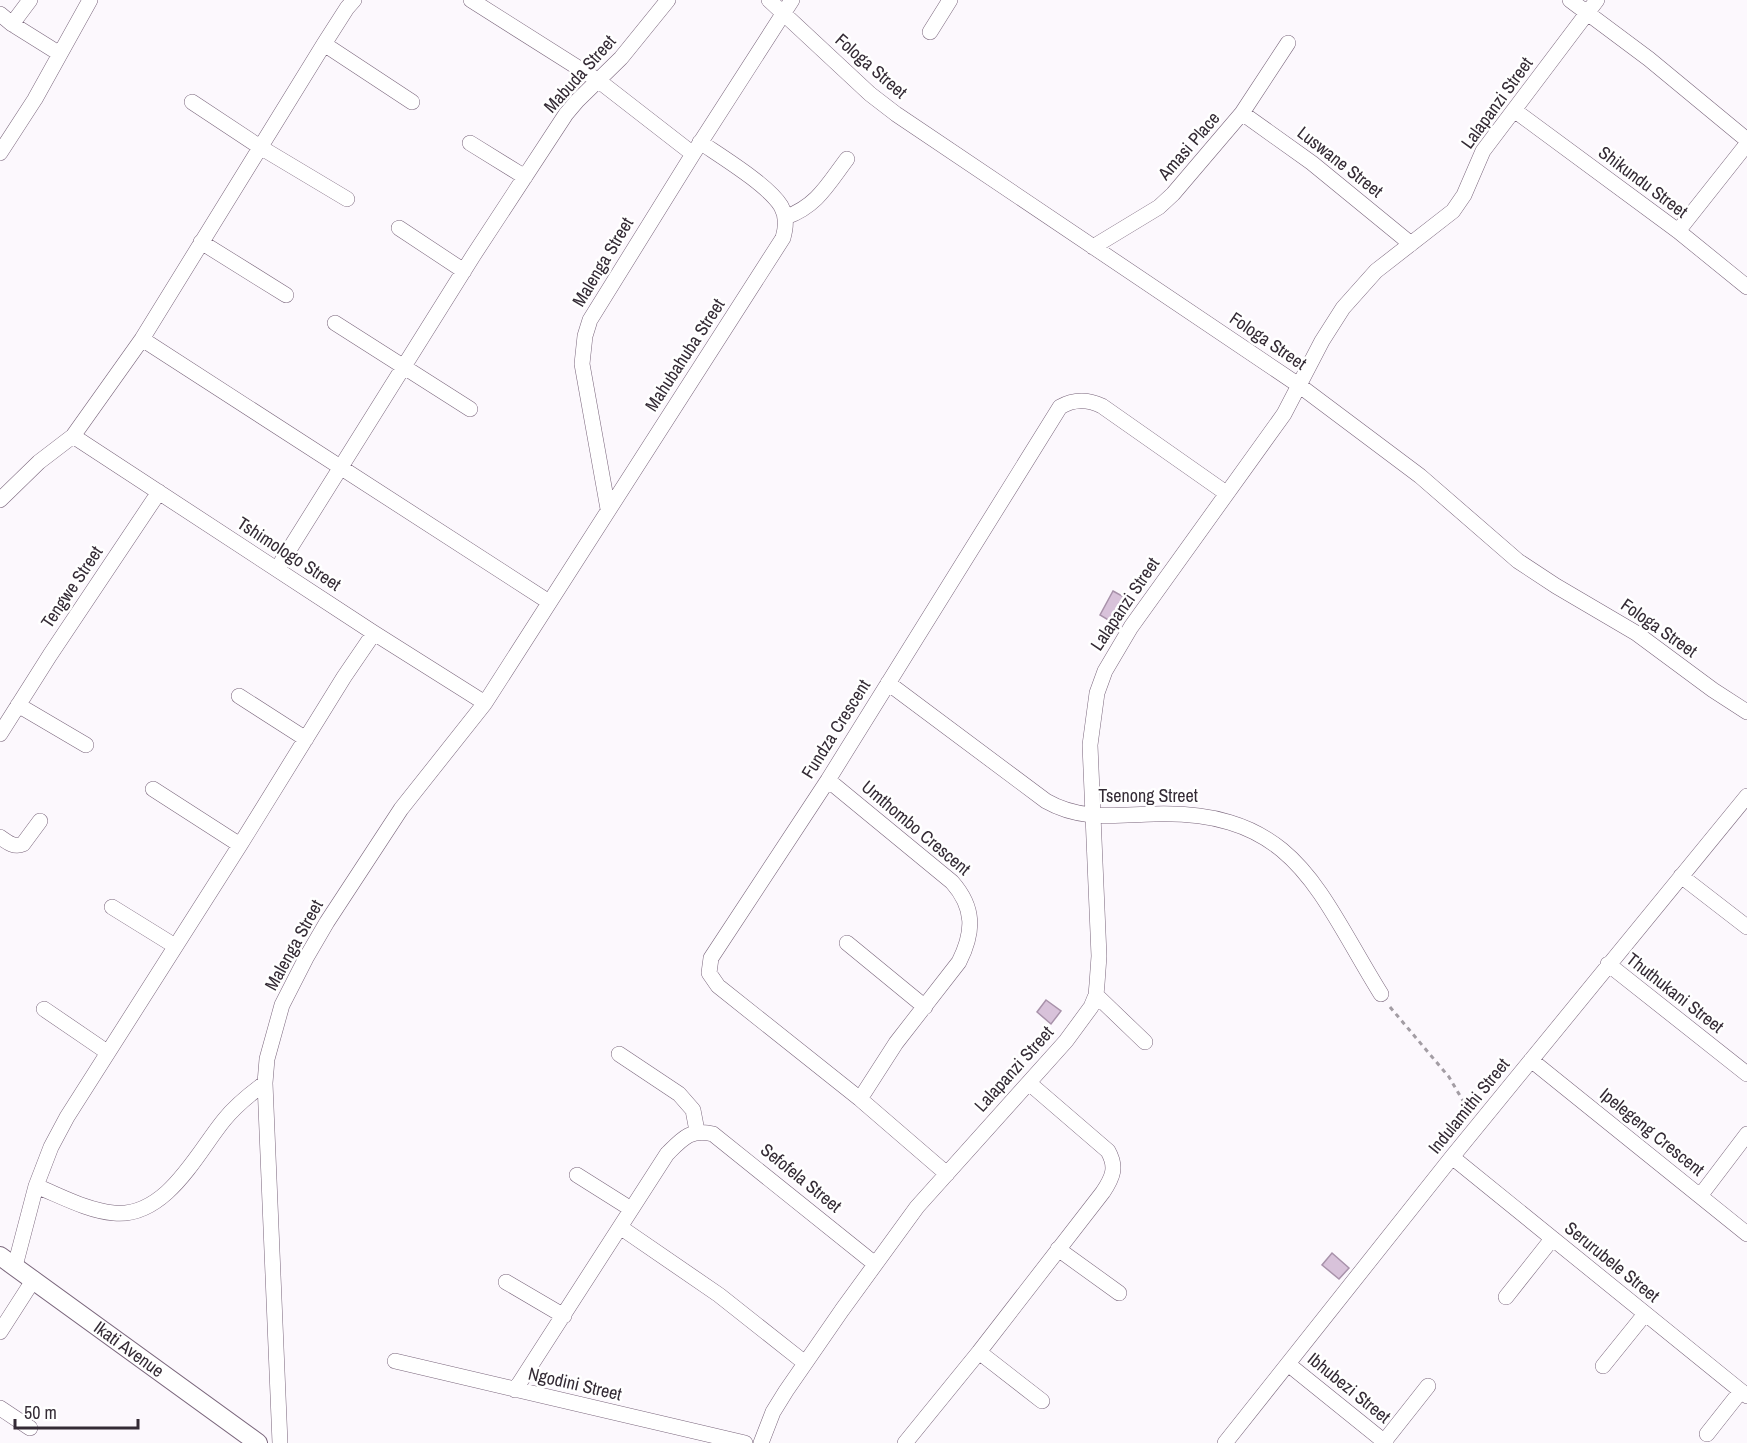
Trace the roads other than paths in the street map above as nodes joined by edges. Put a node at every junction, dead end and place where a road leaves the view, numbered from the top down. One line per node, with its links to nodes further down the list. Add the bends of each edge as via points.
1 (30, 0): 13 (street)
2 (90, 0): 17 (street)
3 (354, 0): 16 (street)
4 (471, 0): 18 (street)
5 (668, 0): 18 (street, Mabuda Street)
6 (769, 0): 12 (street, Fologa Street)
7 (792, 0): 12 (street, Malenga Street)
8 (950, 0): 14 (street)
9 (1570, 0): 11 (street)
10 (1597, 0): 11 (street, Lalapanzi Street)
11 (1587, 13): 21 (street, Lalapanzi Street); 23 (street)
12 (783, 14): 26 (street, Malenga Street); 36 (street, Fologa Street, via 896,114)
13 (6, 19): 17 (street)
14 (930, 32)
15 (1288, 43): 22 (street, Amasi Place)
16 (324, 44): 20 (street); 25 (street)
17 (60, 54): 27 (street)
18 (599, 81): 26 (street); 29 (street, Mabuda Street, via 566,114)
19 (192, 102): 25 (street)
20 (412, 102)
21 (1514, 110): 33 (street, Shikundu Street); 35 (street, Lalapanzi Street, via 1483,151 1459,204)
22 (1242, 113): 35 (street, Luswane Street, via 1312,163); 36 (street, Amasi Place, via 1166,201)
23 (1747, 142): 33 (street)
24 (470, 143): 29 (street)
25 (260, 147): 30 (street); 34 (street)
26 (697, 148): 31 (street, via 738,168 774,198); 50 (street, Malenga Street, via 590,320 585,336 582,364)
27 (0, 153)
28 (847, 159): 31 (street, via 819,198 801,212)
29 (525, 177): 37 (street, Mabuda Street)
30 (347, 199)
31 (786, 217): 50 (street, Mahubahuba Street, via 776,250)
32 (399, 228): 37 (street)
33 (1677, 231): 38 (street, Shikundu Street)
34 (201, 242): 39 (street); 41 (street)
35 (1411, 244): 43 (street, Lalapanzi Street, via 1376,271 1343,308)
36 (1093, 247): 43 (street, Fologa Street)
37 (464, 271): 42 (street, Mabuda Street)
38 (1747, 287)
39 (286, 295)
40 (335, 323): 42 (street)
41 (142, 339): 45 (street); 46 (street)
42 (404, 368): 44 (street); 46 (street, Mabuda Street)
43 (1300, 386): 48 (street, Lalapanzi Street); 58 (street, Fologa Street, via 1420,476 1518,561 1636,633)
44 (470, 409)
45 (73, 436): 47 (street, Tshimologo Street); 49 (street)
46 (340, 467): 51 (street, Mabuda Street); 52 (street)
47 (159, 492): 51 (street, Tshimologo Street); 57 (street, Tengwe Street)
48 (1226, 493): 54 (street, Fundza Crescent, via 1101,406 1092,401 1070,401 1049,422); 65 (street, Lalapanzi Street, via 1131,627 1105,671 1097,693 1090,745)
49 (0, 500)
50 (608, 509): 52 (street, Malenga Street)
51 (277, 569): 53 (street, Tshimologo Street)
52 (549, 602): 56 (street, Malenga Street)
53 (374, 633): 56 (street, Tshimologo Street); 60 (street)
54 (888, 683): 62 (street, Fundza Crescent); 65 (street, Tsenong Street, via 1046,801 1070,813)
55 (239, 696): 60 (street)
56 (485, 703): 84 (street, Malenga Street, via 401,809 306,958 280,1012 267,1059)
57 (18, 705): 59 (street, Tengwe Street); 61 (street)
58 (1747, 712)
59 (0, 734)
60 (306, 739): 68 (street)
61 (86, 745)
62 (828, 780): 77 (street, Umthombo Crescent, via 952,882 967,904 970,933 966,948); 86 (street, Fundza Crescent, via 713,953 709,973 718,986)
63 (153, 789): 68 (street)
64 (1747, 796): 69 (street, Indulamithi Street)
65 (1093, 816): 75 (street, Tsenong Street, via 1199,815 1234,824 1272,842 1315,885); 76 (street, Lalapanzi Street, via 1099,956)
66 (40, 821): 67 (street, via 19,846)
67 (0, 837)
68 (240, 845): 73 (street)
69 (1681, 876): 71 (street); 74 (street, Indulamithi Street)
70 (112, 907): 73 (street)
71 (1747, 927)
72 (847, 943): 77 (street)
73 (175, 946): 80 (street)
74 (1608, 964): 82 (street, Indulamithi Street); 83 (street, Thuthukani Street)
75 (1381, 994)
76 (1096, 996): 79 (street); 85 (street, Lalapanzi Street, via 1080,1024)
77 (925, 1007): 86 (street, Umthombo Crescent, via 885,1058)
78 (44, 1009): 80 (street)
79 (1145, 1042)
80 (107, 1052): 92 (street, via 67,1117)
81 (619, 1054): 87 (street, via 679,1094 693,1110)
82 (1531, 1060): 89 (street, Indulamithi Street); 93 (street, Ipelegeng Crescent)
83 (1747, 1074)
84 (265, 1083): 92 (street, via 224,1119 177,1184 136,1211 105,1212); 122 (street, Malenga Street)
85 (1029, 1083): 90 (street, Lalapanzi Street); 98 (street, via 1100,1143 1114,1166 1109,1183)
86 (860, 1099): 90 (street, Fundza Crescent)
87 (698, 1131): 94 (street, via 667,1154); 100 (street, Sefofela Street, via 713,1134 729,1145)
88 (1747, 1134): 93 (street)
89 (1452, 1157): 97 (street, Serurubele Street); 111 (street, Indulamithi Street)
90 (947, 1173): 100 (street, Lalapanzi Street)
91 (578, 1175): 94 (street)
92 (36, 1186): 99 (street)
93 (1700, 1196): 96 (street, Ipelegeng Crescent)
94 (631, 1209): 95 (street)
95 (620, 1227): 106 (street); 110 (street, via 719,1295)
96 (1747, 1234)
97 (1552, 1239): 104 (street); 105 (street, Serurubele Street)
98 (1058, 1249): 103 (street); 108 (street)
99 (8, 1261): 101 (street, Ikati Avenue)
100 (875, 1264): 110 (street, Lalapanzi Street)
101 (34, 1279): 107 (street); 121 (street, Ikati Avenue)
102 (507, 1282): 106 (street)
103 (1119, 1293)
104 (1506, 1297)
105 (1645, 1314): 112 (street); 115 (street, Serurubele Street)
106 (564, 1316): 114 (street)
107 (0, 1332)
108 (980, 1352): 116 (street); 125 (street)
109 (395, 1361): 114 (street, Ngodini Street)
110 (805, 1363): 124 (street, Lalapanzi Street, via 773,1412)
111 (1288, 1364): 120 (street, Ibhubezi Street); 126 (street, Indulamithi Street)
112 (1603, 1366)
113 (1428, 1386): 120 (street)
114 (515, 1390): 123 (street, Ngodini Street)
115 (1744, 1393): 119 (street)
116 (1042, 1401)
117 (0, 1408): 118 (street)
118 (30, 1428)
119 (1707, 1434)
120 (1385, 1442)
121 (258, 1443)
122 (280, 1443)
123 (745, 1443)
124 (761, 1443)
125 (906, 1443)
126 (1225, 1443)

